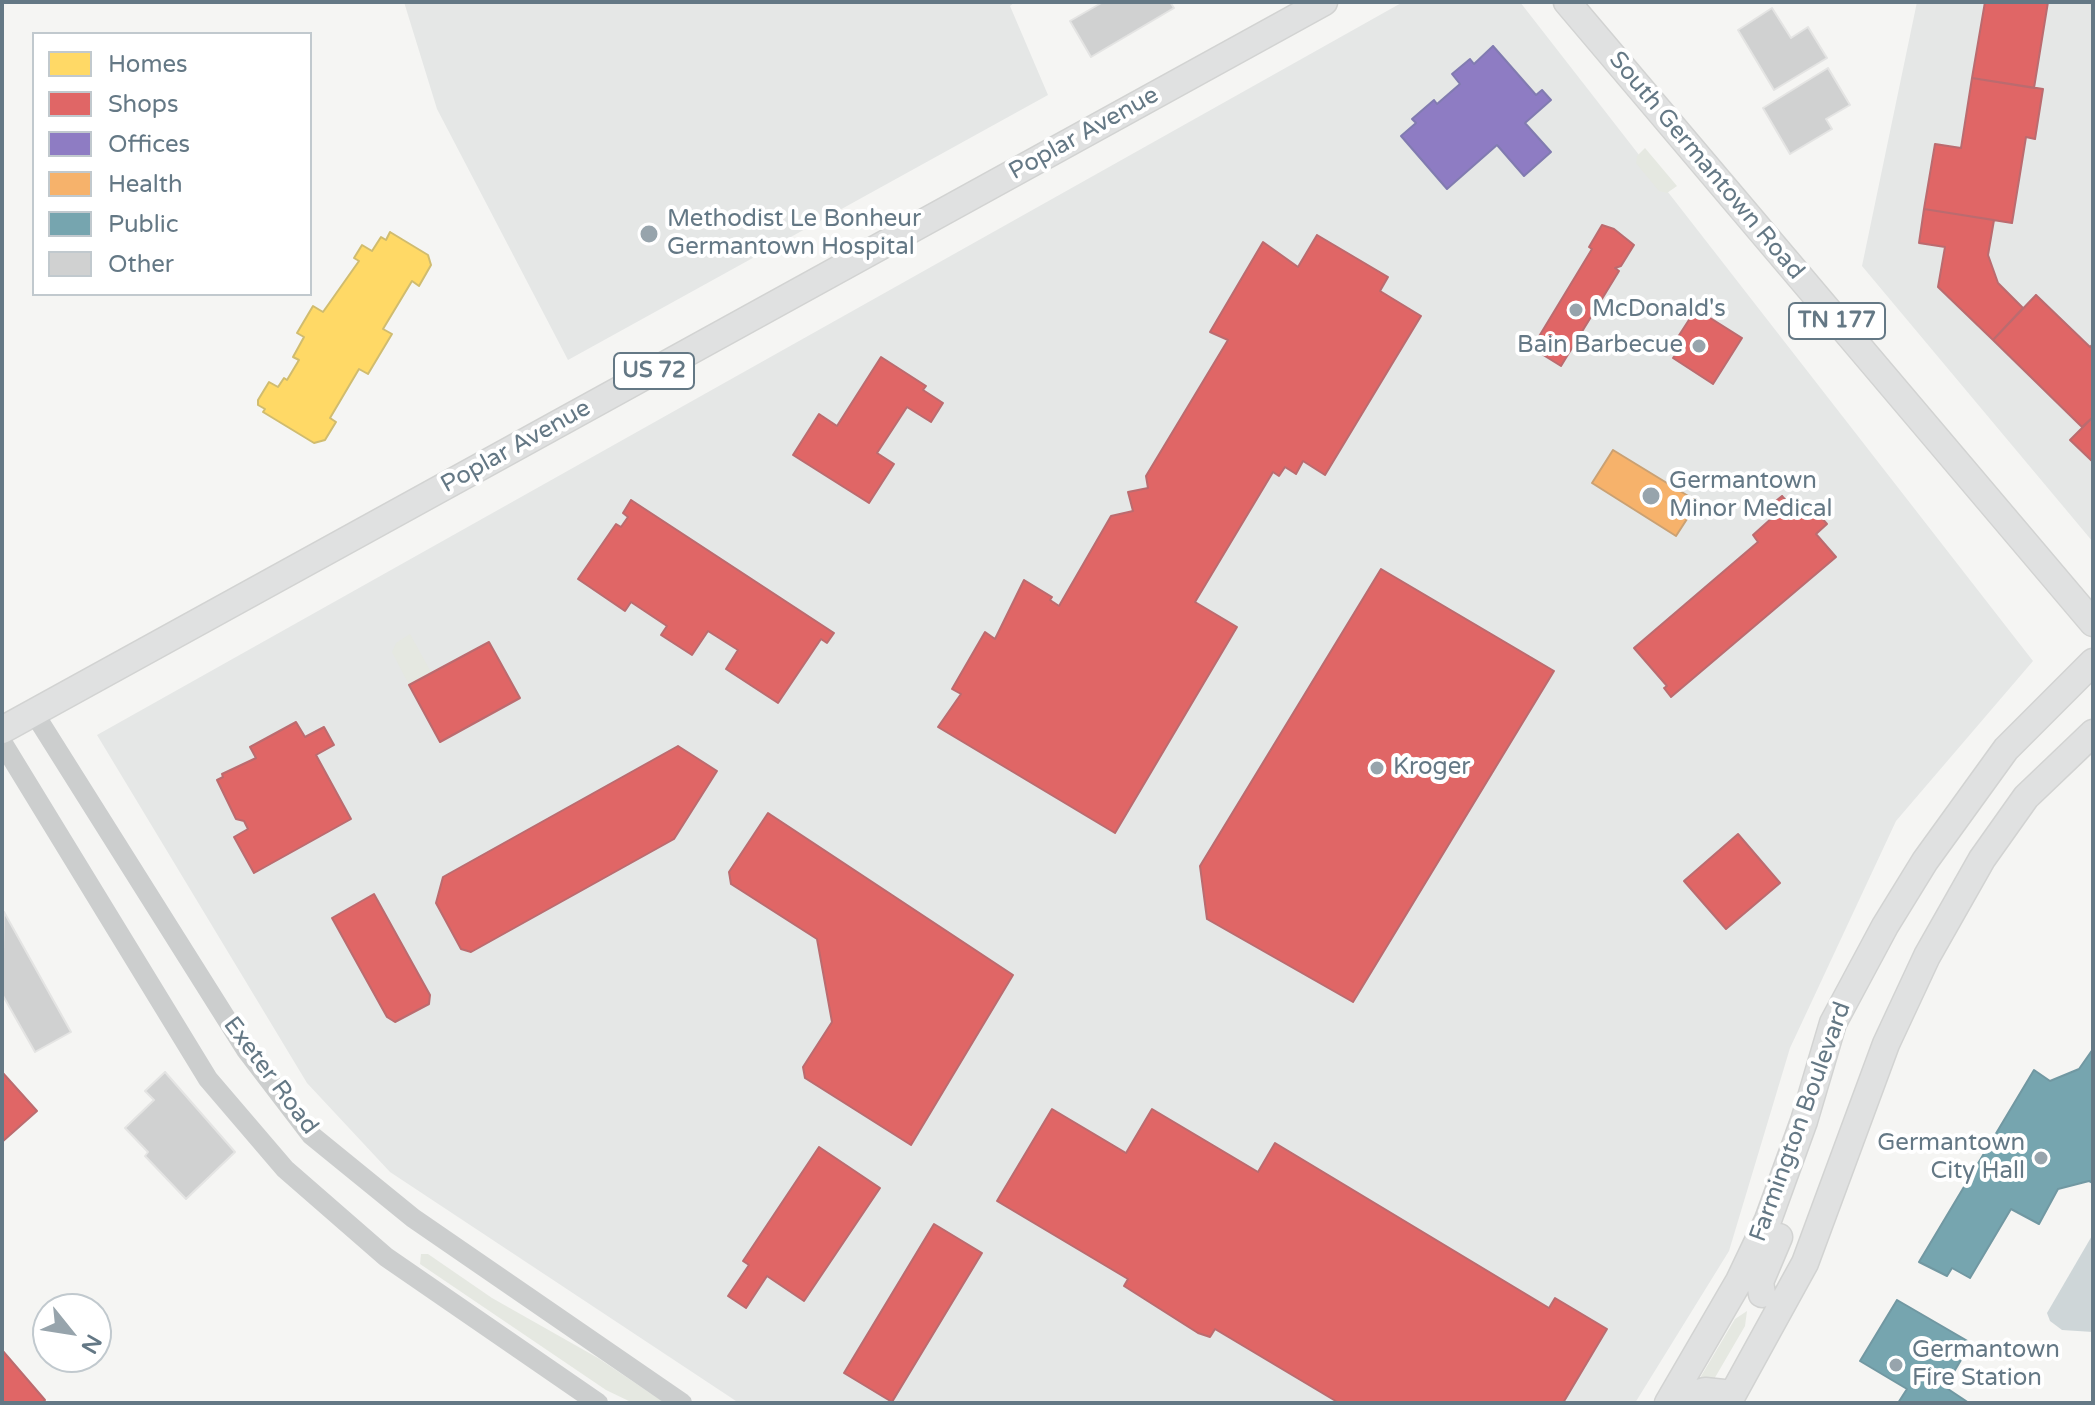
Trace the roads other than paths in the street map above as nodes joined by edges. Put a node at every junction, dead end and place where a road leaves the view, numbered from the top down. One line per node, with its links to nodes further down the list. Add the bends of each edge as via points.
1 (1324, 2): 5 (main road, Poplar Avenue / US 72)
2 (1567, 2): 3 (main road, South Germantown Road / TN 177)
3 (2093, 623)
4 (2093, 662): 9 (main road, Farmington Boulevard, via 2006,749 1925,861 1833,1023 1768,1220)
5 (34, 713): 6 (main road, Poplar Avenue / US 72); 12 (street, Exeter Road, via 246,1050 311,1135 425,1227)
6 (2, 730)
7 (2093, 733): 9 (main road, Farmington Boulevard, via 2026,797 1982,859 1927,956 1886,1044 1828,1209)
8 (2, 742): 11 (street, Exeter Road, via 208,1079 285,1169 386,1257)
9 (1761, 1294): 10 (main road, Farmington Boulevard); 13 (main road, Farmington Boulevard)
10 (1730, 1399): 14 (main road, via 1705,1391)
11 (598, 1403)
12 (682, 1403)
13 (1668, 1403)
14 (1689, 1403)

